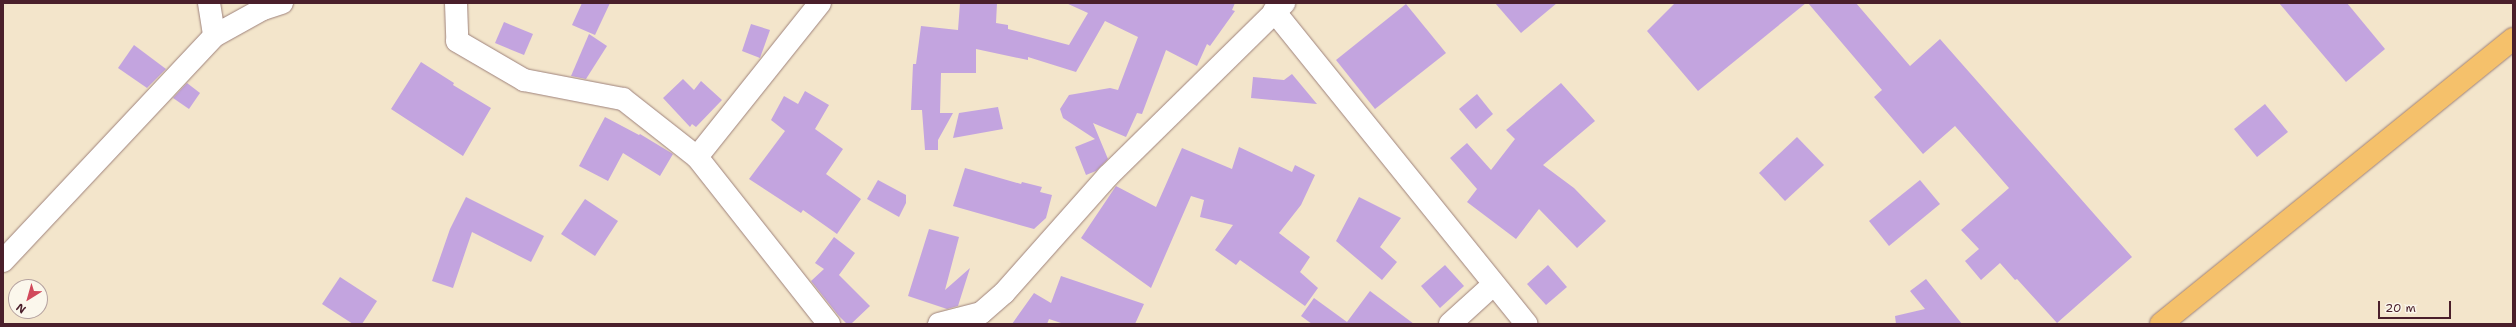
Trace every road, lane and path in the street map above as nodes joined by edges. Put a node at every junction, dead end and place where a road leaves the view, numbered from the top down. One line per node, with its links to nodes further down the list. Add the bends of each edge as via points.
1 (209, 3): 6 (street)
2 (282, 3): 6 (street, via 263,9)
3 (456, 3): 8 (street, via 457,41 524,80 623,99)
4 (820, 3): 8 (street)
5 (1279, 7): 10 (street); 12 (street, via 1108,176 1004,294 981,313)
6 (214, 36): 9 (street)
7 (2513, 39): 15 (main road)
8 (697, 157): 11 (street)
9 (3, 261)
10 (1494, 284): 13 (street); 14 (street)
11 (829, 324)
12 (939, 324)
13 (1450, 324)
14 (1527, 324)
15 (2161, 324)

